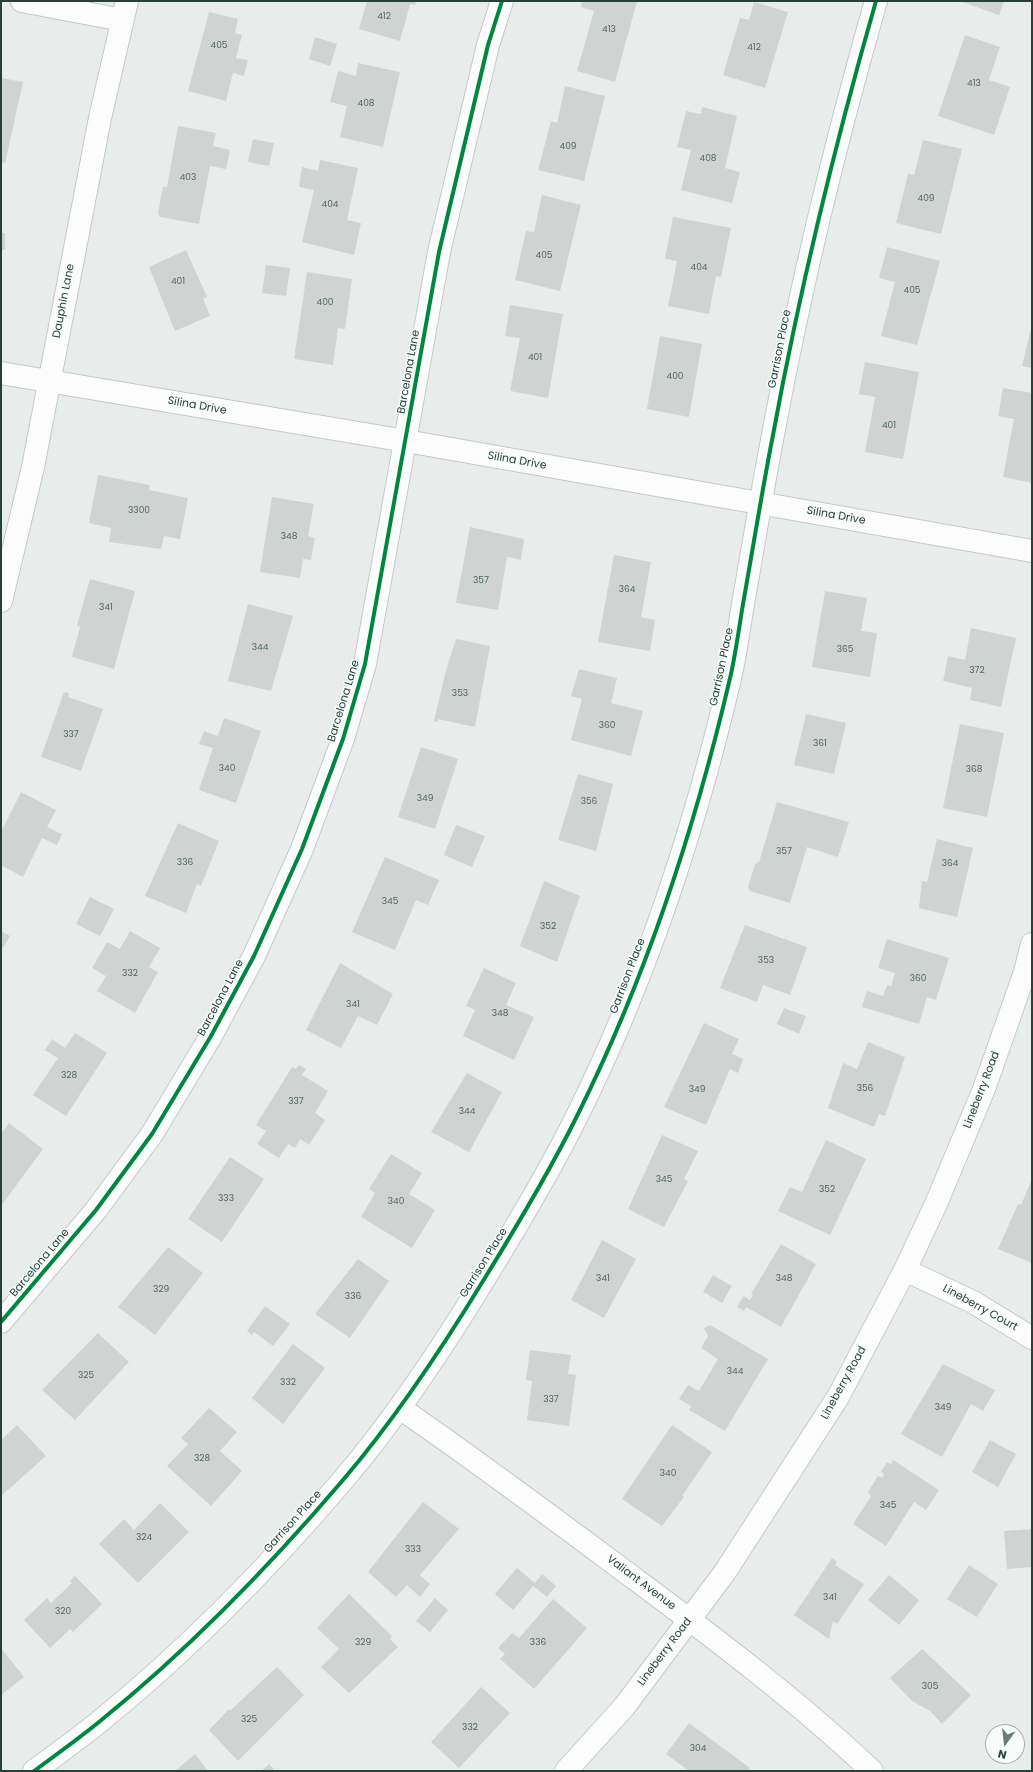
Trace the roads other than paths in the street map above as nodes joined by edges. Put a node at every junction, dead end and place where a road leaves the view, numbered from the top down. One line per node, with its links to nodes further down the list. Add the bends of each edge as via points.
1 (22, 1): 4 (street)
2 (502, 1): 7 (street, Barcelona Lane, via 488,45 439,252)
3 (876, 1): 8 (street, Garrison Place, via 844,114 801,290)
4 (124, 10): 6 (street, Dauphin Lane, via 100,118)
5 (1, 373): 6 (street, Silina Drive)
6 (49, 381): 7 (street, Silina Drive); 10 (street, Dauphin Lane, via 33,467)
7 (406, 441): 8 (street, Silina Drive); 13 (street, Barcelona Lane, via 363,671 343,739 302,849 254,956 211,1036 152,1134 96,1210)
8 (761, 503): 9 (street, Silina Drive); 15 (street, Garrison Place, via 732,670 704,781 671,887 629,1001 579,1112 531,1204 450,1335)
9 (1032, 551)
10 (1, 601)
11 (1032, 944): 12 (street, Lineberry Road, via 1025,972 984,1089 936,1204)
12 (905, 1270): 14 (street, Lineberry Court, via 973,1302); 16 (street, Lineberry Road, via 838,1397 725,1572)
13 (1, 1322)
14 (1032, 1338)
15 (400, 1408): 16 (street, Valiant Avenue, via 483,1465); 17 (street, Garrison Place, via 345,1478 258,1575 175,1656 101,1720)
16 (690, 1619): 18 (street, Lineberry Road, via 624,1707); 19 (street, Valiant Avenue, via 828,1729)
17 (34, 1771)
18 (566, 1771)
19 (872, 1771)

